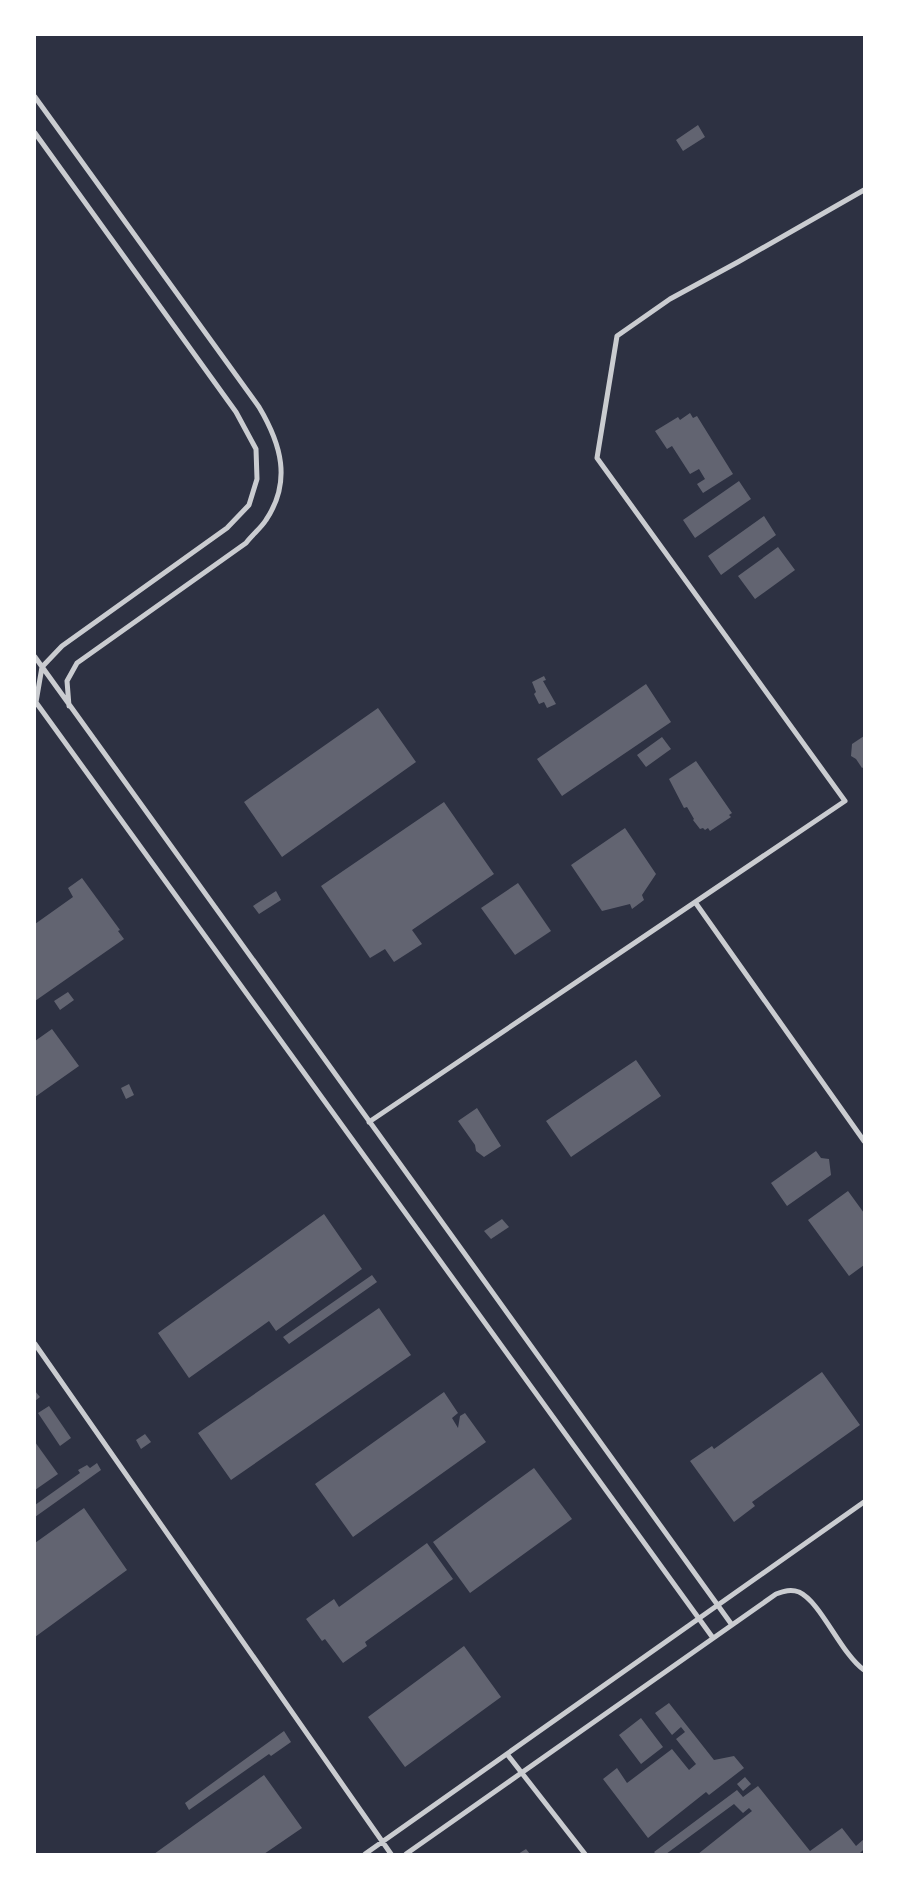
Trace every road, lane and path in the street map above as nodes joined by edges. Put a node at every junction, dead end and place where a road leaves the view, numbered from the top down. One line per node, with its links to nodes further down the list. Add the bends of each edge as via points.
1 (35, 97): 7 (street, via 259,407 280,454 280,490 266,520 246,543 77,663 67,682)
2 (35, 133): 5 (street, via 236,412 256,449 257,479 249,506 227,528 62,646)
3 (864, 190): 8 (street, via 670,299 618,336 597,458 845,801)
4 (35, 657): 5 (street)
5 (42, 667): 6 (street); 7 (street)
6 (36, 701): 14 (street)
7 (70, 706): 9 (street)
8 (695, 902): 9 (street); 10 (street)
9 (369, 1122): 13 (street)
10 (864, 1141)
11 (35, 1344): 20 (street)
12 (864, 1502): 13 (street)
13 (718, 1605): 14 (street); 15 (street)
14 (698, 1619): 16 (street); 18 (street)
15 (732, 1625): 16 (street); 17 (street, via 776,1594 788,1590 799,1592 809,1600 852,1659)
16 (713, 1638): 19 (street)
17 (864, 1670)
18 (507, 1754): 19 (street); 20 (street)
19 (521, 1773): 23 (street); 24 (street)
20 (383, 1841): 21 (street); 22 (street)
21 (365, 1854)
22 (391, 1854)
23 (406, 1854)
24 (585, 1854)

